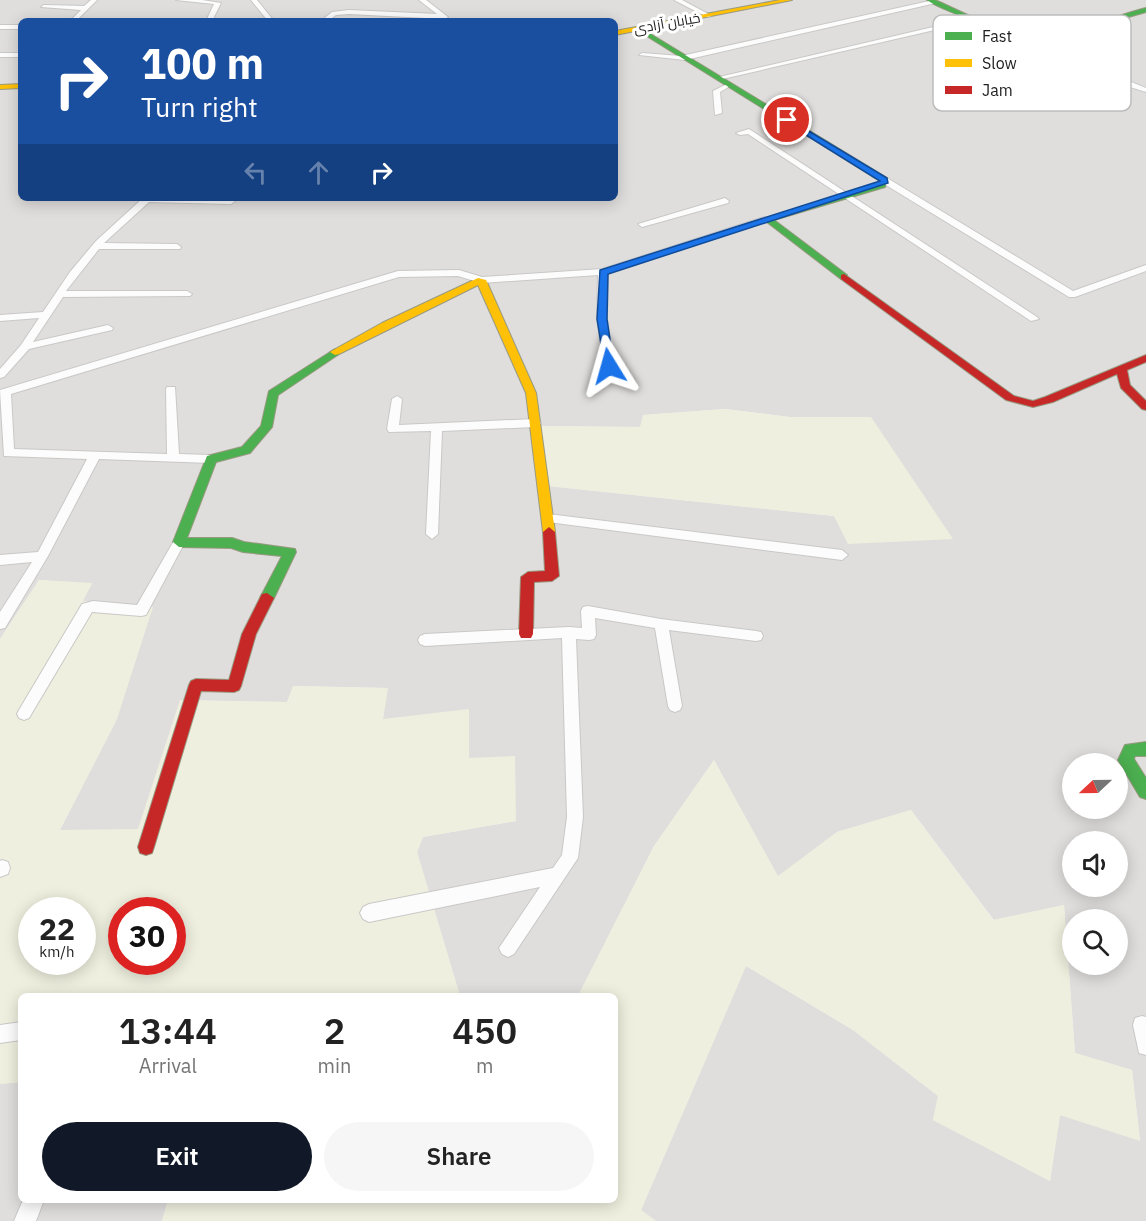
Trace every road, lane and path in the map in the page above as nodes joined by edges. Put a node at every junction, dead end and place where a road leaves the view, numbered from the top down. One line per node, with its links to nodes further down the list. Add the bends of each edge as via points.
1 (94, 0): 9 (street)
2 (179, 0): 15 (street, via 218,3)
3 (254, 0): 16 (street)
4 (422, 0): 19 (street)
5 (677, 0): 13 (street)
6 (789, 0): 13 (main road, خیابان آزادی)
7 (932, 1): 11 (main road); 28 (street)
8 (44, 7): 9 (street)
9 (86, 8): 14 (street)
10 (1144, 11): 12 (main road)
11 (964, 15)
12 (1127, 15)
13 (709, 16): 22 (main road, خیابان آزادی)
14 (76, 18)
15 (210, 18)
16 (269, 18)
17 (328, 18): 18 (street, via 334,13 349,12)
18 (433, 18)
19 (446, 18)
20 (0, 27): 21 (street)
21 (18, 27)
22 (639, 29): 24 (main road, خیابان آزادی); 28 (main road)
23 (933, 30): 29 (street)
24 (618, 32)
25 (0, 55): 26 (street)
26 (18, 55)
27 (642, 55): 28 (street)
28 (684, 57): 29 (main road)
29 (724, 81): 34 (street, via 716,91); 36 (main road)
30 (1131, 84): 33 (street)
31 (18, 86): 32 (main road)
32 (0, 87)
33 (1146, 90)
34 (718, 113)
35 (741, 133): 37 (street, via 749,131)
36 (884, 180): 37 (main road, via 882,185); 44 (street, via 1072,295)
37 (846, 195): 40 (main road); 51 (street)
38 (145, 201): 42 (street)
39 (725, 201): 41 (street)
40 (767, 219): 45 (street); 59 (main road, via 1010,398 1033,404)
41 (642, 224)
42 (97, 246): 43 (street); 47 (street)
43 (177, 247)
44 (1146, 268)
45 (603, 272): 46 (street); 56 (street, via 602,319)
46 (481, 280): 62 (street, via 459,273 398,274); 65 (main road, via 531,393); 69 (main road, via 371,332 304,372 273,393 266,427 246,450)
47 (62, 294): 48 (street); 49 (street)
48 (187, 294)
49 (47, 315): 50 (street); 53 (street)
50 (0, 318)
51 (1034, 319)
52 (108, 328): 53 (street)
53 (25, 346): 55 (street)
54 (1146, 358): 57 (main road)
55 (4, 366): 58 (street)
56 (609, 366)
57 (1121, 369): 59 (main road); 60 (main road)
58 (0, 375)
59 (1097, 380): 60 (main road)
60 (1123, 384): 64 (main road)
61 (171, 389): 68 (street)
62 (3, 393): 67 (street, via 8,453)
63 (397, 399): 66 (street, via 393,429)
64 (1146, 407)
65 (535, 423): 66 (street); 70 (main road)
66 (437, 427): 71 (street)
67 (95, 455): 68 (street); 74 (street)
68 (173, 456): 69 (street)
69 (211, 459): 72 (main road)
70 (548, 518): 73 (street); 79 (main road, via 552,576 528,577)
71 (432, 534)
72 (179, 542): 83 (street, via 141,611 87,608); 86 (main road, via 232,543 290,552 249,634 234,686 196,685)
73 (842, 555)
74 (42, 556): 75 (street); 76 (street)
75 (0, 560)
76 (0, 624)
77 (662, 624): 78 (street, via 588,611 589,635); 80 (street); 82 (street)
78 (569, 632): 79 (street); 87 (street, via 575,817 570,858)
79 (526, 634): 81 (street)
80 (756, 636)
81 (425, 640)
82 (675, 706)
83 (24, 714)
84 (1146, 748): 85 (main road, via 1130,750 1126,760)
85 (1146, 792)
86 (146, 847)
87 (559, 875): 88 (street); 89 (street)
88 (369, 914)
89 (508, 948)
90 (1142, 1024): 93 (street)
91 (18, 1031): 92 (street)
92 (0, 1034)
93 (1146, 1046)
94 (33, 1203): 95 (street)
95 (25, 1221)

